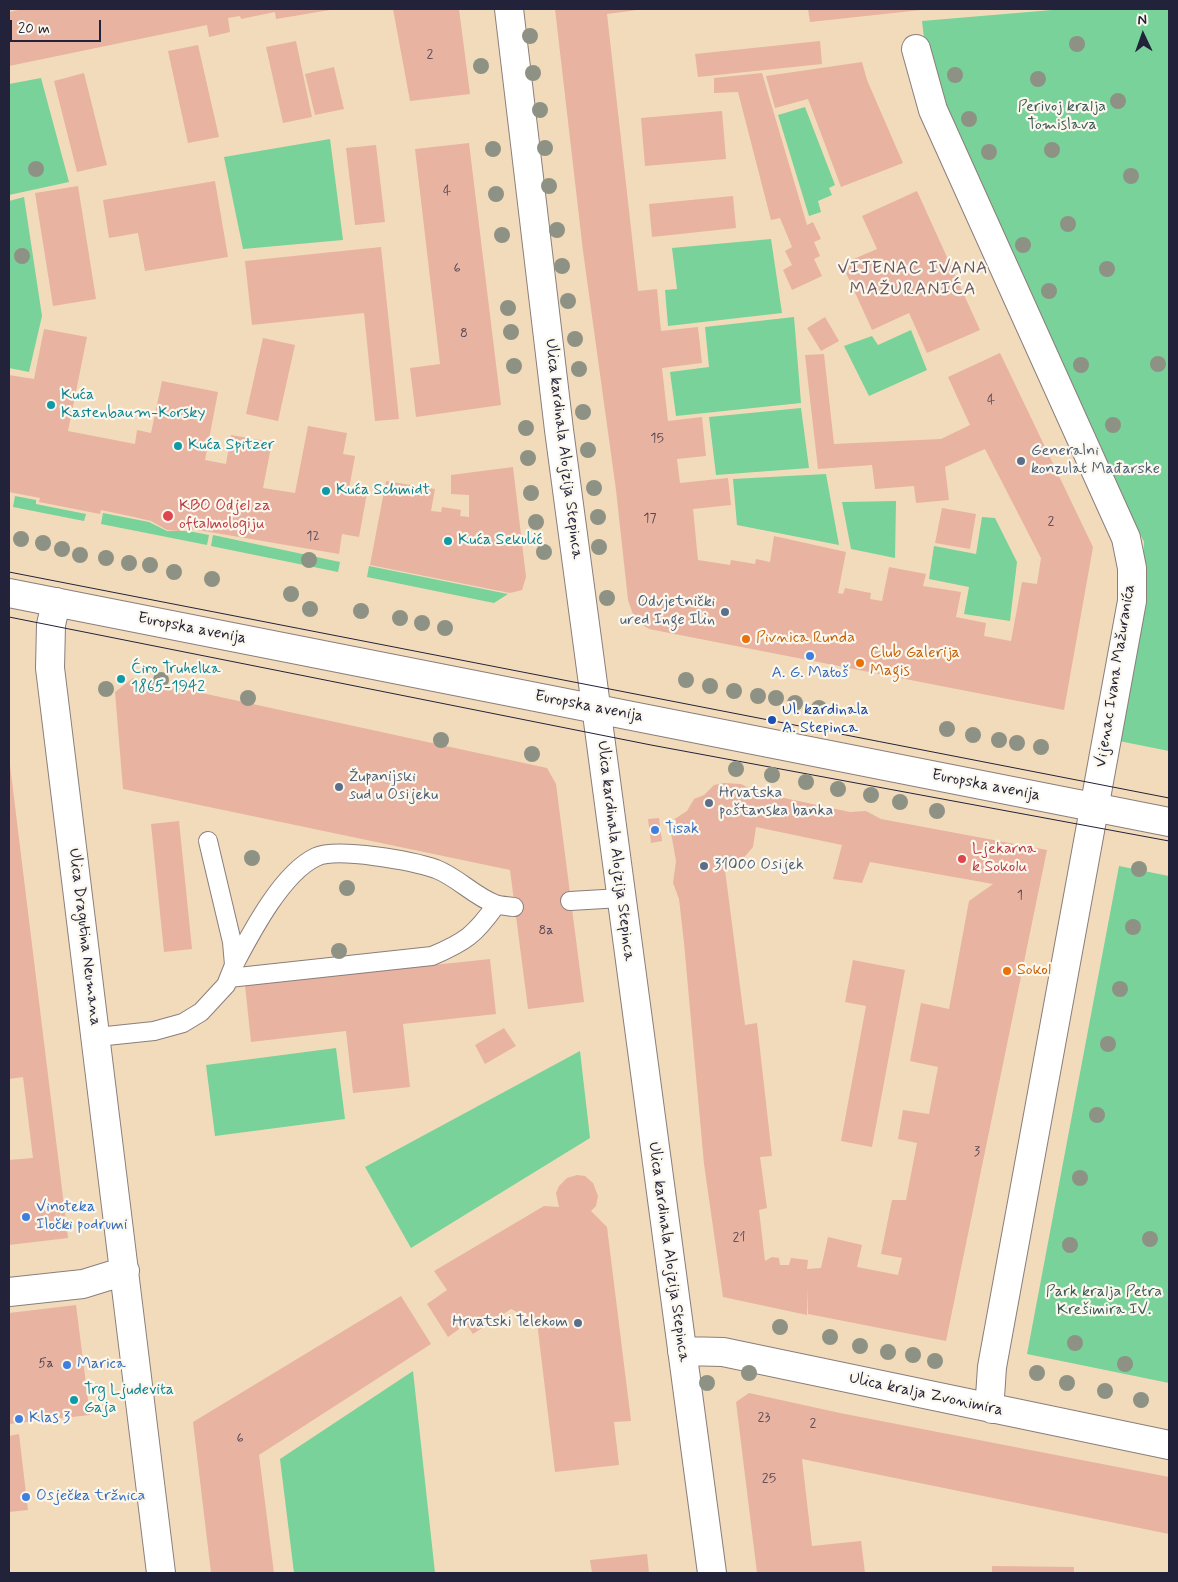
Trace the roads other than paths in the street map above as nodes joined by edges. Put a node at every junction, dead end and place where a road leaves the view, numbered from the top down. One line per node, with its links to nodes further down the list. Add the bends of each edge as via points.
1 (509, 9): 5 (street, Ulica kardinala Alojzija Stepinca)
2 (916, 49): 6 (street, Vijenac Ivana Mažuranića, via 933,110 1126,538 1130,554 1132,601)
3 (9, 593): 4 (street, Europska avenija)
4 (56, 602): 5 (street, Europska avenija); 14 (street, Ulica Dragutina Neumana, via 51,625 50,668)
5 (596, 709): 6 (street, Europska avenija); 9 (street, Ulica kardinala Alojzija Stepinca)
6 (1094, 807): 7 (street, Europska avenija); 18 (street, via 992,1367)
7 (1169, 822)
8 (208, 841): 13 (lane, via 232,942)
9 (621, 898): 10 (lane); 17 (street, Ulica kardinala Alojzija Stepinca)
10 (570, 901)
11 (496, 905): 12 (lane); 13 (lane, via 462,943 432,956); 13 (lane, via 437,870 342,853 316,856 293,873 254,928)
12 (514, 907)
13 (232, 972): 14 (lane, via 226,985 201,1012 183,1023 149,1032)
14 (97, 1038): 15 (street, Ulica Dragutina Neumana)
15 (125, 1272): 16 (street, via 84,1284); 20 (street)
16 (9, 1292)
17 (682, 1351): 18 (street, Ulica kralja Zvonimira, via 724,1352); 21 (street, Ulica kardinala Alojzija Stepinca)
18 (992, 1409): 19 (street, Ulica kralja Zvonimira)
19 (1169, 1445)
20 (162, 1573)
21 (712, 1573)

